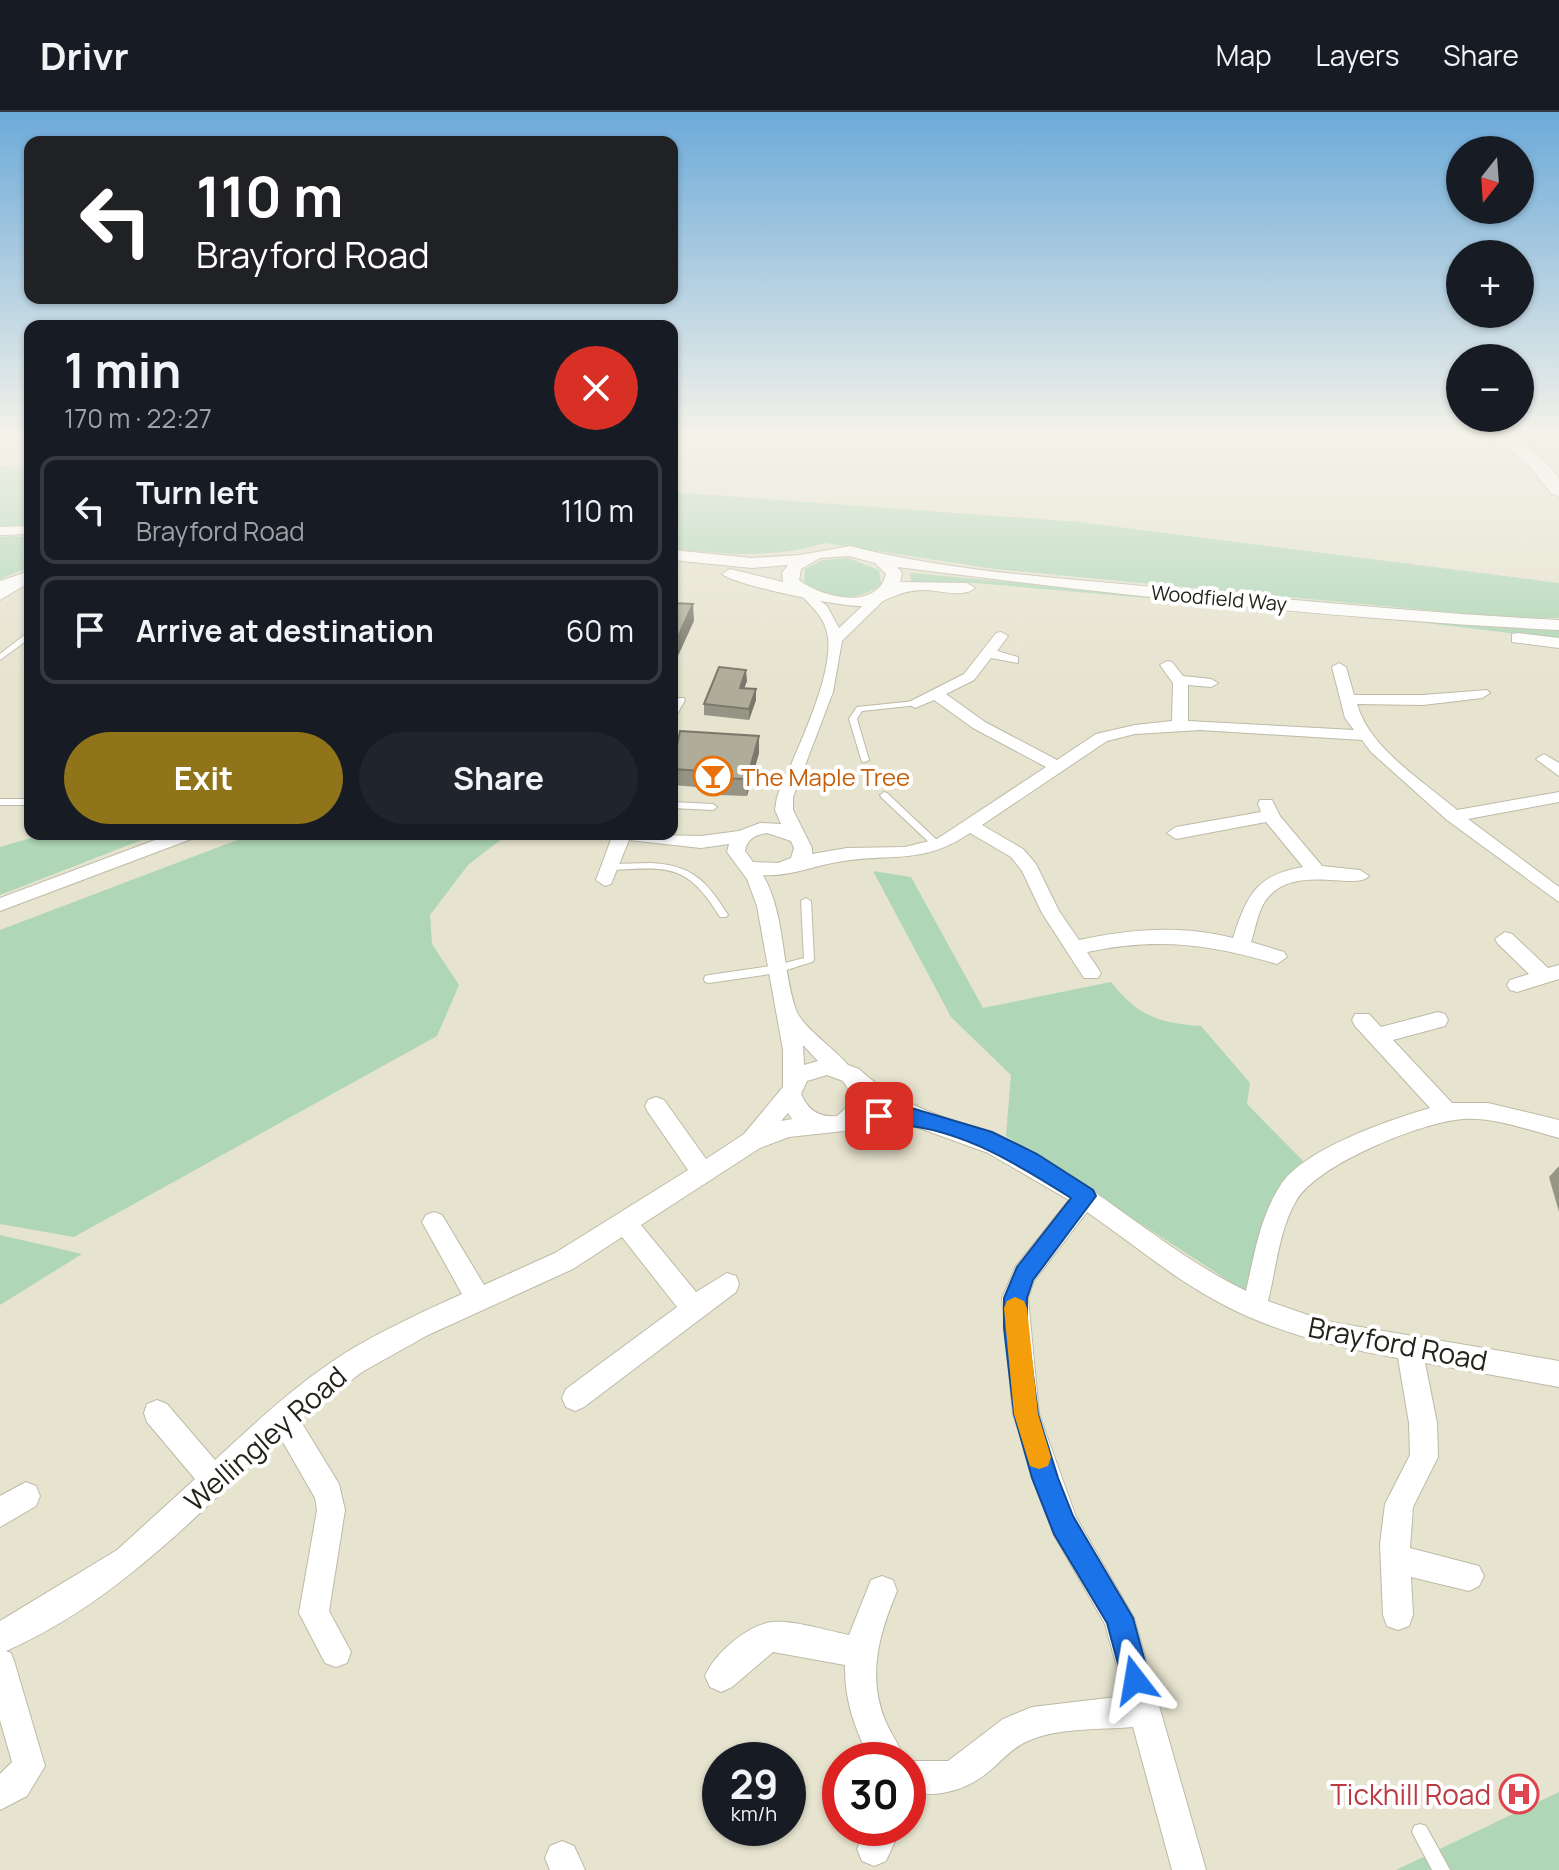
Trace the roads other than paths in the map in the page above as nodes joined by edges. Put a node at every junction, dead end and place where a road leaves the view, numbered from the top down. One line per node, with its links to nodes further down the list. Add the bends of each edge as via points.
1 (678, 556): 2 (street, via 752,563)
2 (800, 560): 3 (street, Woodfield Way, via 840,551); 9 (street, via 790,573 791,582)
3 (881, 560): 8 (street, via 894,573); 11 (street, Woodfield Way, via 1063,583)
4 (678, 568): 9 (street, via 723,572)
5 (24, 579): 7 (street)
6 (24, 580): 10 (street)
7 (0, 586)
8 (886, 592): 9 (street, Woodfield Way, via 852,602); 13 (street); 15 (street, Woodfield Way, via 925,585 978,588)
9 (803, 593): 13 (street, via 828,617)
10 (0, 596)
11 (1559, 625)
12 (1001, 636): 16 (street)
13 (836, 639): 36 (street, via 817,715)
14 (24, 640): 17 (lane)
15 (1559, 643)
16 (988, 653): 18 (street); 24 (street, via 969,677)
17 (0, 658)
18 (1013, 660)
19 (1167, 665): 21 (street)
20 (1339, 667): 25 (street)
21 (1177, 680): 22 (street); 29 (street)
22 (1211, 683)
23 (1482, 693): 25 (street, via 1423,700)
24 (937, 695): 27 (street); 33 (street, via 979,725)
25 (1347, 699): 30 (street)
26 (681, 700): 28 (lane)
27 (915, 703): 32 (lane, via 860,709 853,719)
28 (678, 705)
29 (1180, 723): 30 (street, via 1303,735); 33 (street, via 1102,737)
30 (1366, 735): 42 (street)
31 (1544, 759): 34 (street)
32 (865, 760)
33 (1057, 766): 43 (street)
34 (1559, 771)
35 (884, 795): 51 (lane)
36 (785, 797): 45 (street); 46 (street, via 784,810)
37 (1559, 797): 42 (street)
38 (0, 802): 39 (lane)
39 (24, 802)
40 (678, 805): 41 (lane)
41 (713, 807)
42 (1453, 816): 58 (street)
43 (971, 826): 51 (street); 65 (street, via 1017,853 1030,868 1051,913)
44 (1176, 833): 55 (street, via 1268,810)
45 (746, 834): 46 (street, via 773,827); 50 (street); 53 (street, via 736,846)
46 (796, 836): 52 (street); 54 (street, via 803,855)
47 (678, 839): 50 (street)
48 (172, 840): 61 (street)
49 (622, 840): 56 (street)
50 (701, 842): 53 (street)
51 (937, 845): 52 (street, via 905,853)
52 (847, 854): 54 (street)
53 (743, 862): 54 (street, via 769,872); 59 (street)
54 (793, 866): 59 (street)
55 (1316, 871): 57 (street); 64 (street, via 1273,882 1263,890)
56 (609, 874): 62 (lane, via 679,868 707,885)
57 (1360, 876)
58 (1559, 896)
59 (768, 901): 67 (street)
60 (806, 901): 67 (lane, via 809,960)
61 (0, 905)
62 (723, 915)
63 (1505, 939): 69 (street)
64 (1240, 945): 65 (street, via 1154,933); 66 (street)
65 (1076, 948): 68 (street)
66 (1277, 957)
67 (777, 969): 70 (lane); 72 (street)
68 (1091, 973)
69 (1552, 974): 71 (street)
70 (709, 979)
71 (1517, 985)
72 (788, 1017): 74 (street, Brayford Road); 75 (street)
73 (1438, 1020): 77 (street, via 1369,1028)
74 (847, 1074): 75 (street, via 809,1070); 78 (street, Brayford Road); 79 (street, via 863,1094 862,1105)
75 (791, 1090): 79 (street, via 793,1108 802,1118); 81 (street, Wellingley Road)
76 (656, 1106): 82 (street)
77 (1448, 1113): 80 (street, via 1492,1113); 88 (street, via 1324,1159 1301,1175 1288,1191)
78 (908, 1115): 79 (street, Brayford Road); 83 (street, Brayford Road, via 984,1138)
79 (835, 1124): 81 (street, Wellingley Road, via 788,1128)
80 (1559, 1129)
81 (752, 1141): 82 (street, Wellingley Road)
82 (703, 1173): 85 (street, Wellingley Road)
83 (1086, 1196): 88 (street, Brayford Road, via 1220,1290); 107 (street, via 1025,1274 1015,1298 1016,1328 1026,1414 1045,1478 1064,1525 1119,1618)
84 (434, 1222): 87 (street)
85 (625, 1223): 87 (street, Wellingley Road, via 564,1261); 89 (street)
86 (727, 1284): 89 (street)
87 (479, 1300): 94 (street, Wellingley Road, via 353,1363)
88 (1254, 1306): 90 (street, Brayford Road, via 1325,1333)
89 (694, 1309): 92 (street)
90 (1409, 1346): 91 (street, Brayford Road); 98 (street, via 1424,1457 1399,1504)
91 (1559, 1374)
92 (575, 1398)
93 (157, 1413): 95 (street)
94 (283, 1416): 95 (street, Wellingley Road); 103 (street, via 329,1494 314,1613)
95 (214, 1480): 102 (street, Wellingley Road, via 127,1560)
96 (26, 1496): 97 (street)
97 (0, 1513)
98 (1396, 1559): 99 (street); 101 (street)
99 (1469, 1576)
100 (882, 1591): 104 (street, via 869,1614)
101 (1398, 1615)
102 (0, 1638)
103 (336, 1652)
104 (860, 1652): 106 (street, via 773,1637 756,1644); 108 (street, via 864,1714)
105 (0, 1664): 110 (street, via 29,1766)
106 (721, 1676)
107 (1143, 1710): 109 (street, via 1035,1722 1011,1730 956,1776); 112 (street)
108 (879, 1742)
109 (926, 1780)
110 (0, 1793)
111 (1420, 1832): 113 (lane)
112 (1189, 1870)
113 (1441, 1870)

